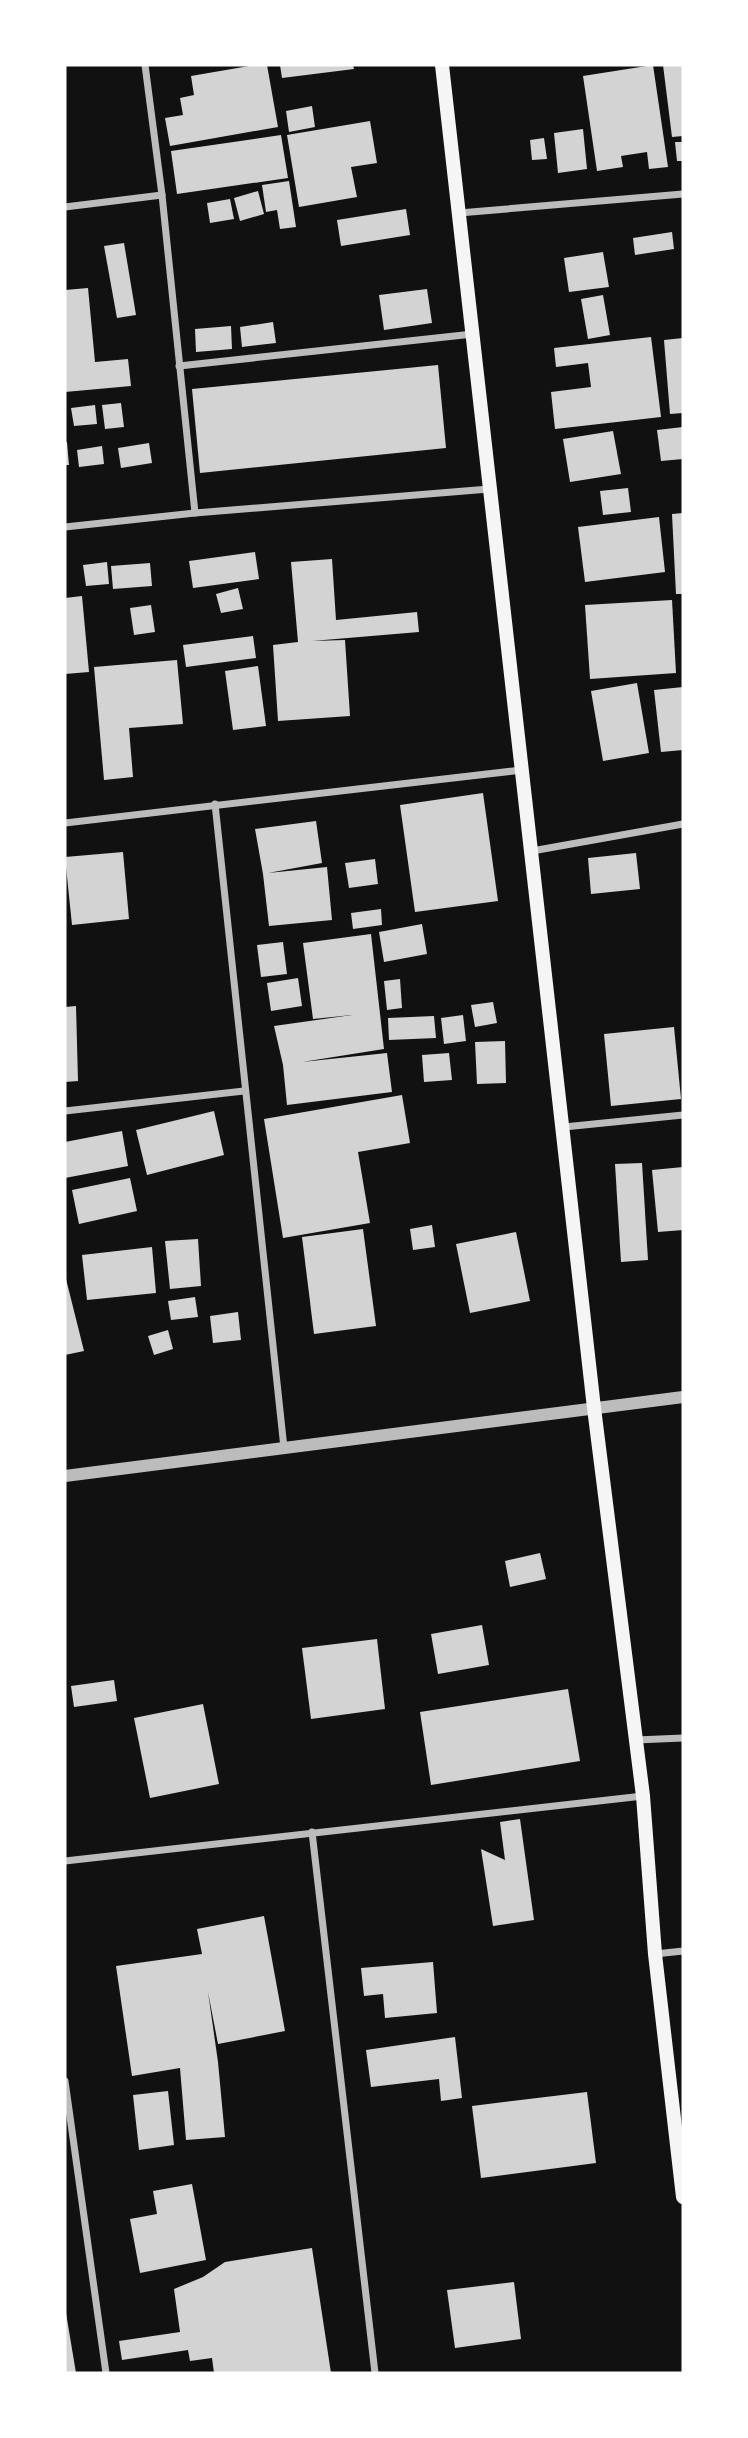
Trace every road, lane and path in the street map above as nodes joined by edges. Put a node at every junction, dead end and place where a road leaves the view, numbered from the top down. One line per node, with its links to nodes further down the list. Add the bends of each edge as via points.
1 (145, 65): 4 (street)
2 (442, 65): 6 (main road)
3 (683, 194): 6 (street)
4 (162, 195): 5 (street); 8 (street)
5 (65, 207)
6 (459, 213): 7 (main road)
7 (472, 334): 8 (street); 9 (main road)
8 (179, 366): 10 (street)
9 (490, 489): 10 (street); 12 (main road)
10 (195, 513): 11 (street)
11 (65, 527)
12 (523, 770): 13 (street); 16 (main road)
13 (215, 804): 14 (street); 17 (street)
14 (65, 823)
15 (683, 824): 16 (street)
16 (532, 851): 20 (main road)
17 (244, 1091): 18 (street); 23 (street)
18 (65, 1111)
19 (683, 1115): 20 (street)
20 (564, 1127): 22 (main road)
21 (683, 1397): 22 (street)
22 (594, 1408): 23 (street); 26 (main road)
23 (284, 1448): 24 (street)
24 (65, 1476)
25 (683, 1738): 26 (street)
26 (636, 1740): 27 (main road)
27 (643, 1796): 28 (street); 31 (main road)
28 (312, 1832): 29 (street); 36 (street)
29 (65, 1861)
30 (683, 1951): 31 (street)
31 (655, 1954): 33 (main road)
32 (65, 2081): 35 (street)
33 (679, 2138): 34 (main road)
34 (683, 2197)
35 (106, 2373)
36 (375, 2373)

